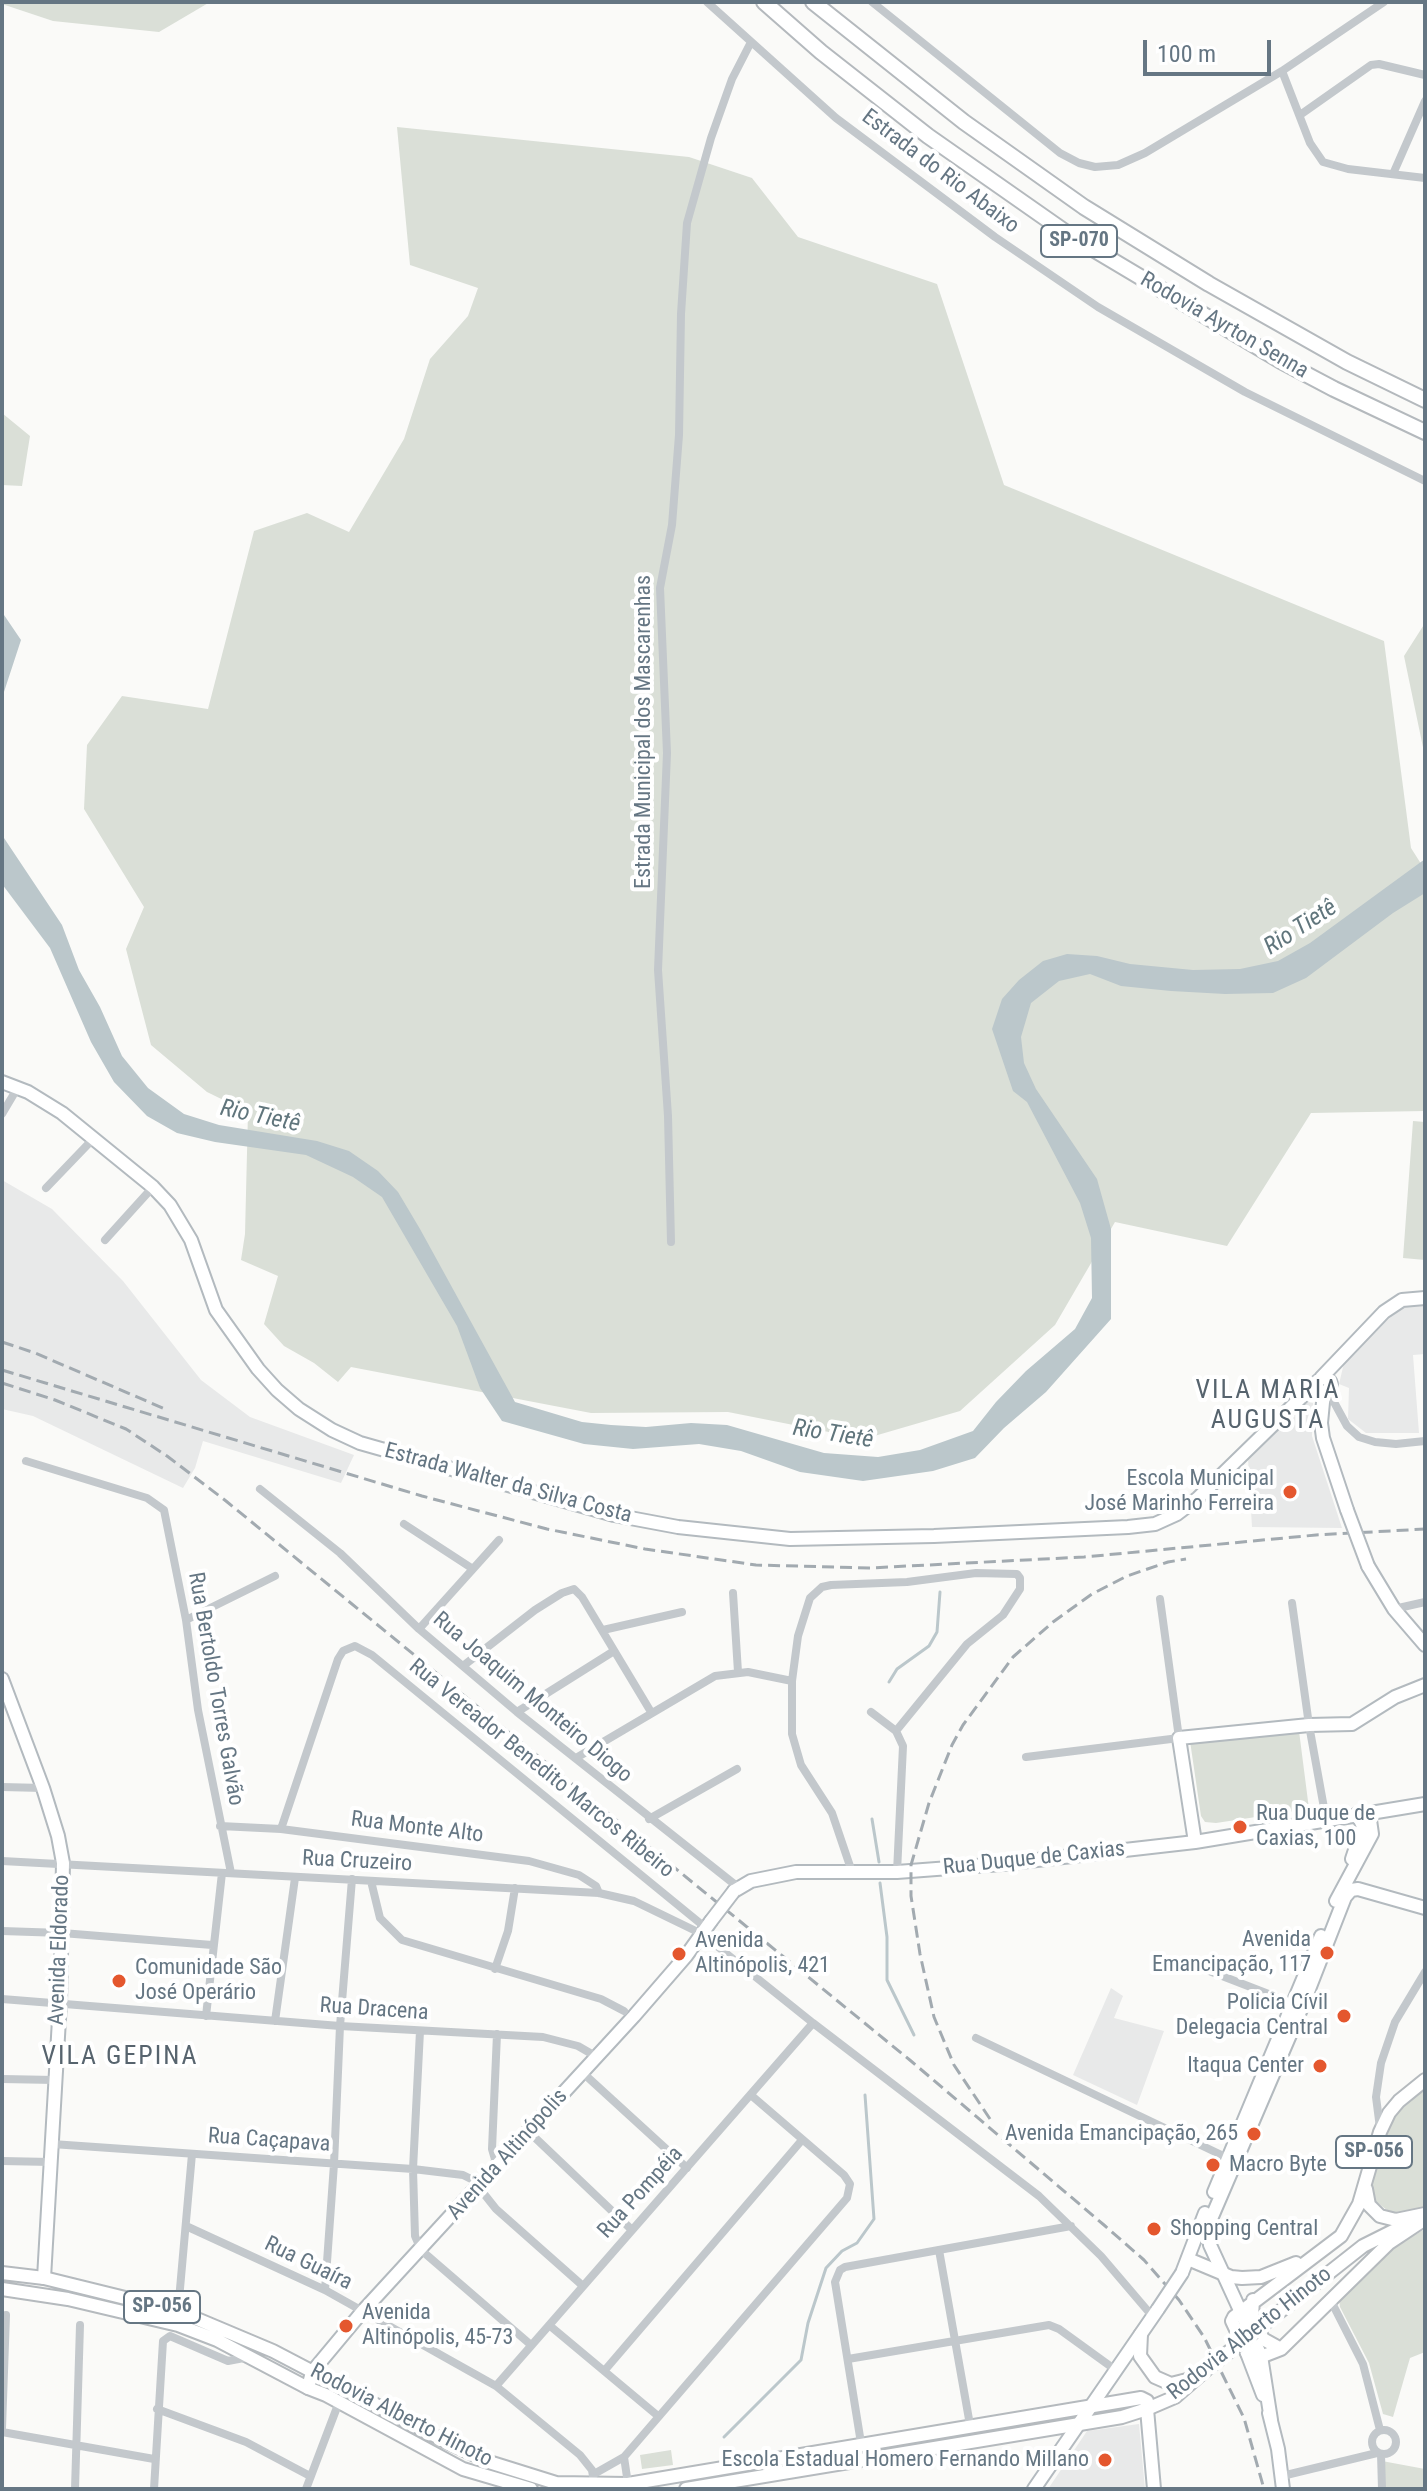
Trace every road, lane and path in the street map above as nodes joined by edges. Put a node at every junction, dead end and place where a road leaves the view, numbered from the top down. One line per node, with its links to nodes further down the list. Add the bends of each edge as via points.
1 (707, 2): 6 (street, Estrada do Rio Abaixo)
2 (764, 2): 14 (highway, Rodovia Ayrton Senna / SP-070, via 928,136 1068,234 1281,361)
3 (813, 2): 13 (highway, Rodovia Ayrton Senna / SP-070, via 964,122 1084,207 1209,284)
4 (872, 2): 7 (street, via 1060,153 1095,167 1118,165 1145,153)
5 (1384, 2): 7 (street)
6 (751, 42): 15 (street, Estrada do Rio Abaixo, via 836,118 1104,311 1245,392); 23 (street, Estrada Municipal dos Mascarenhas, via 711,138 687,223 679,435 672,525 660,588 667,753 658,970)
7 (1282, 71): 10 (street)
8 (1425, 75): 10 (street, via 1371,65)
9 (1425, 101): 11 (street)
10 (1300, 115): 11 (street, via 1323,162)
11 (1393, 174): 12 (street)
12 (1425, 178)
13 (1425, 400)
14 (1425, 432)
15 (1425, 481)
16 (2, 1082): 17 (main road, Estrada Walter da Silva Costa)
17 (18, 1087): 18 (street); 19 (main road, Estrada Walter da Silva Costa)
18 (2, 1114)
19 (94, 1138): 20 (main road, Estrada Walter da Silva Costa); 21 (street)
20 (153, 1187): 22 (street); 25 (main road, Estrada Walter da Silva Costa, via 182,1222 216,1310 258,1369 299,1409 360,1443 614,1515 678,1527 819,1539 1155,1524 1198,1498 1299,1398)
21 (46, 1188)
22 (105, 1240)
23 (671, 1242)
24 (1425, 1298): 25 (main road, via 1402,1300 1384,1312 1340,1358)
25 (1324, 1386): 26 (street, via 1359,1437 1396,1444); 37 (main road, bridge, via 1323,1438 1368,1566)
26 (1425, 1441)
27 (26, 1461): 39 (street, Rua Bertoldo Torres Galvão, via 147,1498 164,1510)
28 (260, 1489): 40 (street, Rua Joaquim Monteiro Diogo, via 340,1553)
29 (404, 1524): 31 (street)
30 (499, 1540): 31 (street)
31 (473, 1569): 40 (street)
32 (275, 1576): 39 (street)
33 (733, 1593): 45 (street)
34 (1160, 1599): 55 (street)
35 (1425, 1602): 37 (street)
36 (1292, 1603): 53 (street)
37 (1394, 1609): 42 (main road)
38 (682, 1612): 41 (street)
39 (186, 1620): 67 (street, Rua Bertoldo Torres Galvão)
40 (419, 1629): 44 (street, Rua Joaquim Monteiro Diogo)
41 (603, 1630): 43 (street); 44 (street, via 578,1591 570,1589)
42 (1425, 1645)
43 (614, 1651): 50 (street); 51 (street)
44 (463, 1666): 50 (street, Rua Joaquim Monteiro Diogo)
45 (738, 1672): 47 (street); 51 (street, via 715,1676)
46 (2, 1679): 49 (main road, Avenida Eldorado)
47 (792, 1681): 54 (street, via 800,1627 814,1591 831,1585 996,1572 1020,1578 1020,1589 1003,1615 967,1644); 73 (street, via 795,1752 832,1813)
48 (1425, 1685): 53 (main road, via 1352,1724)
49 (8, 1711): 60 (main road, Avenida Eldorado)
50 (517, 1712): 57 (street, Rua Joaquim Monteiro Diogo)
51 (651, 1712): 57 (street)
52 (871, 1712): 54 (street)
53 (1309, 1725): 55 (main road); 65 (street)
54 (896, 1731): 74 (street, via 903,1746)
55 (1179, 1738): 56 (street); 69 (main road)
56 (1026, 1757)
57 (576, 1758): 64 (street, Rua Joaquim Monteiro Diogo)
58 (737, 1769): 64 (street)
59 (2, 1787): 60 (street)
60 (43, 1788): 72 (main road, Avenida Eldorado)
61 (1425, 1804): 62 (main road, Rua Duque de Caxias)
62 (1383, 1810): 63 (main road, Rua Duque de Caxias); 66 (main road)
63 (1357, 1814): 65 (main road, Rua Duque de Caxias); 66 (main road); 79 (main road, via 1363,1826)
64 (649, 1819): 81 (street, Rua Joaquim Monteiro Diogo)
65 (1326, 1819): 69 (main road, Rua Duque de Caxias)
66 (1370, 1820): 70 (main road, via 1372,1834)
67 (220, 1826): 68 (street, Rua Monte Alto); 75 (street, Rua Bertoldo Torres Galvão)
68 (281, 1829): 83 (street, Rua Monte Alto, via 529,1861 579,1875); 85 (street, Rua Vereador Benedito Marcos Ribeiro, via 338,1659 343,1651 360,1648)
69 (1195, 1842): 74 (main road, Rua Duque de Caxias)
70 (1365, 1848): 79 (main road); 82 (main road, via 1354,1879)
71 (2, 1861): 72 (street, Rua Cruzeiro)
72 (63, 1863): 75 (street, Rua Cruzeiro); 87 (main road, Avenida Eldorado)
73 (852, 1872): 74 (main road, Rua Duque de Caxias); 81 (main road, Rua Duque de Caxias, via 796,1872)
74 (897, 1872)
75 (226, 1873): 76 (street, Rua Cruzeiro); 88 (street)
76 (295, 1878): 77 (street, Rua Cruzeiro); 97 (street)
77 (352, 1879): 78 (street, Rua Cruzeiro); 99 (street)
78 (371, 1881): 80 (street, Rua Cruzeiro); 89 (street, via 380,1918 402,1940)
79 (1345, 1881): 94 (main road)
80 (515, 1888): 83 (street, Rua Cruzeiro); 89 (street)
81 (736, 1889): 85 (main road, bridge)
82 (1358, 1889): 84 (main road); 94 (main road, via 1345,1897)
83 (599, 1893): 85 (street, Rua Cruzeiro)
84 (1425, 1908)
85 (706, 1927): 98 (street, Rua Vereador Benedito Marcos Ribeiro); 103 (main road, Avenida Altinópolis)
86 (2, 1931): 87 (street)
87 (62, 1933): 88 (street); 93 (main road, Avenida Eldorado)
88 (212, 1945): 96 (street)
89 (495, 1969): 95 (street, via 601,1999)
90 (1204, 1969): 94 (street)
91 (1425, 1972): 110 (street, via 1395,2022 1381,2063 1376,2097)
92 (2, 1999): 93 (street, Rua Dracena)
93 (60, 2002): 96 (street, Rua Dracena); 106 (main road, Avenida Eldorado)
94 (1298, 2005): 114 (main road)
95 (624, 2011)
96 (206, 2016): 97 (street, Rua Dracena)
97 (275, 2021): 99 (street, Rua Dracena)
98 (813, 2023): 108 (street, Rua Pompéia); 125 (street, Rua Vereador Benedito Marcos Ribeiro)
99 (340, 2026): 100 (street, Rua Dracena); 117 (street)
100 (420, 2031): 101 (street, Rua Dracena); 120 (street)
101 (497, 2034): 103 (street, Rua Dracena, via 561,2040); 118 (street, via 492,2149)
102 (976, 2038): 114 (street)
103 (597, 2057): 104 (main road, Avenida Altinópolis)
104 (583, 2073): 109 (main road, Avenida Altinópolis); 119 (street)
105 (2, 2079): 106 (street)
106 (55, 2080): 112 (main road, Avenida Eldorado)
107 (1425, 2080): 110 (main road, Rodovia Alberto Hinoto / SP-056, via 1399,2101)
108 (752, 2096): 111 (street); 119 (street, Rua Pompéia)
109 (528, 2131): 118 (main road, Avenida Altinópolis); 126 (street)
110 (1380, 2132): 121 (main road, Rodovia Alberto Hinoto / SP-056)
111 (802, 2140): 154 (street); 164 (street, via 844,2175 850,2184 847,2198)
112 (52, 2144): 113 (street, Rua Caçapava); 116 (main road, Avenida Eldorado)
113 (192, 2154): 117 (street, Rua Caçapava); 124 (street)
114 (1233, 2160): 130 (main road); 132 (main road, via 1208,2238)
115 (2, 2161): 116 (street)
116 (51, 2162): 133 (main road, Avenida Eldorado)
117 (334, 2164): 120 (street, Rua Caçapava); 136 (street)
118 (497, 2166): 122 (main road, Avenida Altinópolis)
119 (687, 2168): 126 (street, Rua Pompéia)
120 (413, 2169): 122 (street, Rua Caçapava, via 463,2175); 127 (street, via 414,2226)
121 (1366, 2182): 123 (main road, via 1369,2205 1380,2216); 129 (main road, Rodovia Alberto Hinoto / SP-056, via 1341,2236)
122 (479, 2187): 127 (main road, Avenida Altinópolis); 134 (street, via 496,2209)
123 (1425, 2216): 137 (main road); 157 (main road, Rodovia Alberto Hinoto / SP-056, bridge, via 1363,2246)
124 (186, 2226): 136 (street, Rua Guaíra); 139 (street)
125 (1071, 2226): 128 (street); 141 (street, Rua Vereador Benedito Marcos Ribeiro)
126 (632, 2230): 134 (street, Rua Pompéia)
127 (421, 2250): 140 (main road, Avenida Altinópolis); 148 (street)
128 (939, 2250): 147 (street); 153 (street, via 840,2270 835,2282)
129 (1310, 2258): 132 (main road, via 1252,2278); 138 (main road)
130 (1188, 2259): 132 (main road); 141 (main road, bridge)
131 (2, 2273): 133 (main road, Rodovia Alberto Hinoto / SP-056)
132 (1223, 2273): 143 (main road)
133 (44, 2278): 139 (main road, Rodovia Alberto Hinoto / SP-056)
134 (583, 2286): 145 (street, Rua Pompéia)
135 (2, 2289): 152 (main road, Rodovia Alberto Hinoto / SP-056, via 178,2325)
136 (325, 2290): 140 (street, Rua Guaíra)
137 (1330, 2299): 149 (main road); 170 (street, via 1363,2364)
138 (1253, 2300): 143 (main road); 149 (main road, via 1252,2316 1263,2339)
139 (178, 2311): 156 (main road, Rodovia Alberto Hinoto / SP-056)
140 (362, 2312): 156 (main road, Avenida Altinópolis); 158 (street, Rua Guaíra)
141 (1156, 2313): 146 (main road)
142 (6, 2315): 169 (street)
143 (1236, 2316): 150 (main road); 151 (main road)
144 (80, 2325): 172 (street)
145 (549, 2325): 148 (street, Rua Pompéia); 154 (street)
146 (1141, 2334): 155 (main road); 157 (main road, via 1140,2356 1155,2377 1179,2384)
147 (955, 2341): 153 (street); 155 (street, via 1049,2325); 167 (street)
148 (531, 2345): 158 (street, Rua Pompéia)
149 (1281, 2349): 151 (main road)
150 (1247, 2353): 151 (main road); 166 (main road)
151 (1261, 2356): 166 (main road)
152 (250, 2357): 159 (main road, Rodovia Alberto Hinoto / SP-056); 163 (street, via 228,2361 165,2337)
153 (848, 2359): 171 (street)
154 (605, 2370): 164 (street)
155 (1117, 2371): 162 (main road)
156 (312, 2372): 159 (main road, Avenida Altinópolis); 165 (main road, Rodovia Alberto Hinoto / SP-056)
157 (1202, 2372): 161 (main road, Rodovia Alberto Hinoto / SP-056, via 1175,2397)
158 (496, 2386): 177 (street, Rua Guaíra, via 580,2455)
159 (308, 2388): 160 (main road, Rodovia Alberto Hinoto / SP-056)
160 (339, 2402): 165 (main road, via 348,2394); 176 (street); 184 (main road, Rodovia Alberto Hinoto / SP-056, via 463,2469)
161 (1144, 2404): 162 (main road, Rodovia Alberto Hinoto / SP-056); 168 (main road, Rodovia Alberto Hinoto / SP-056); 187 (main road)
162 (1092, 2406): 167 (main road, Rodovia Alberto Hinoto / SP-056); 168 (main road)
163 (157, 2409): 175 (street); 176 (street, via 246,2442)
164 (658, 2416): 174 (street)
165 (399, 2417): 177 (main road, Rodovia Alberto Hinoto / SP-056, via 519,2473 556,2483)
166 (1271, 2420): 178 (main road)
167 (970, 2425): 171 (main road, Rodovia Alberto Hinoto / SP-056)
168 (1080, 2425): 180 (main road, Rodovia Alberto Hinoto / SP-056); 186 (main road)
169 (2, 2430): 172 (street)
170 (1380, 2430): 173 (street, via 1371,2442); 173 (street, via 1396,2439 1393,2451)
171 (861, 2443): 179 (main road, Rodovia Alberto Hinoto / SP-056)
172 (77, 2444): 175 (street); 181 (street)
173 (1379, 2453): 178 (street); 188 (street)
174 (624, 2457): 177 (street); 179 (street)
175 (154, 2459): 182 (street)
176 (310, 2476): 183 (street)
177 (592, 2479): 179 (main road, Rodovia Alberto Hinoto / SP-056)
178 (1283, 2483)
179 (628, 2484)
180 (742, 2484): 185 (main road, Rodovia Alberto Hinoto / SP-056)
181 (75, 2489)
182 (154, 2489)
183 (306, 2489)
184 (531, 2489)
185 (686, 2489)
186 (1034, 2489)
187 (1154, 2489)
188 (1382, 2489)

